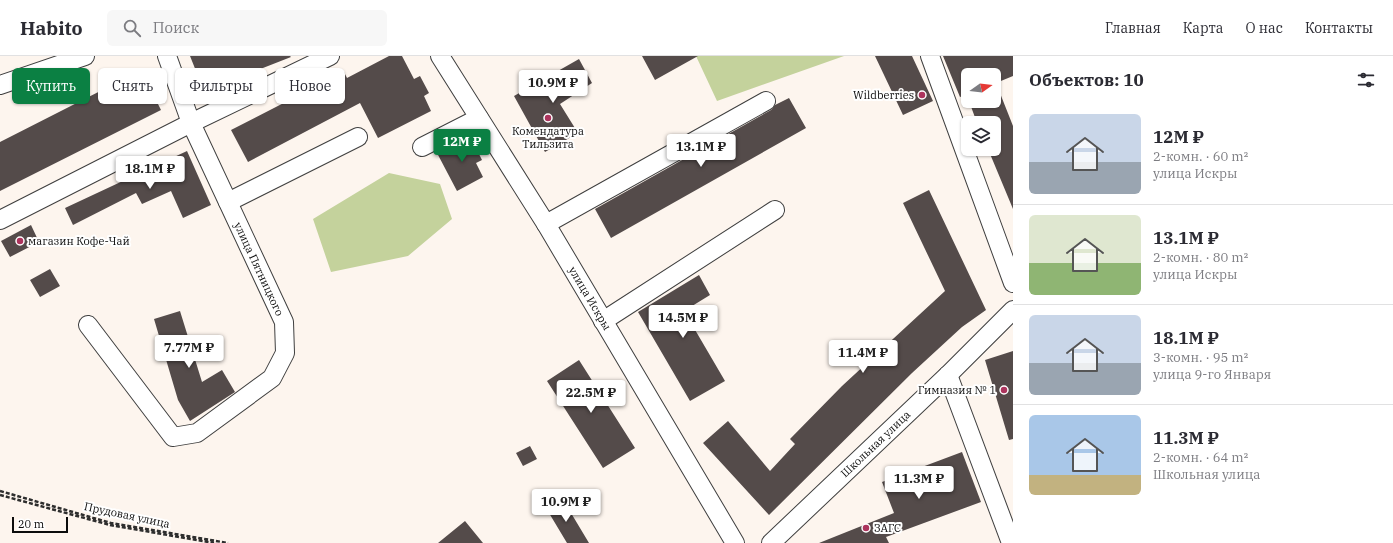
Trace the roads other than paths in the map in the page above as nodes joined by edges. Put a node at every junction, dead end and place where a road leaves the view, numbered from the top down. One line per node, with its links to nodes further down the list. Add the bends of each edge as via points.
1 (85, 56): 6 (street)
2 (167, 56): 9 (street, улица Пятницкого)
3 (330, 56): 9 (street)
4 (440, 56): 8 (street, улица Искры)
5 (930, 56): 16 (street)
6 (0, 85)
7 (766, 101): 15 (street)
8 (479, 118): 11 (street); 15 (street, улица Искры)
9 (191, 123): 12 (street, улица Пятницкого); 14 (street)
10 (358, 137): 12 (street)
11 (422, 147)
12 (228, 202): 19 (street, улица Пятницкого, via 284,322 286,353 272,378 197,432 172,437)
13 (775, 210): 18 (street)
14 (0, 220)
15 (546, 224): 18 (street, улица Искры)
16 (1013, 283)
17 (1013, 310): 20 (street, Школьная улица)
18 (603, 321): 21 (street, улица Искры)
19 (88, 325)
20 (948, 375): 22 (street, Школьная улица); 23 (street)
21 (735, 543)
22 (772, 543)
23 (1011, 543)

